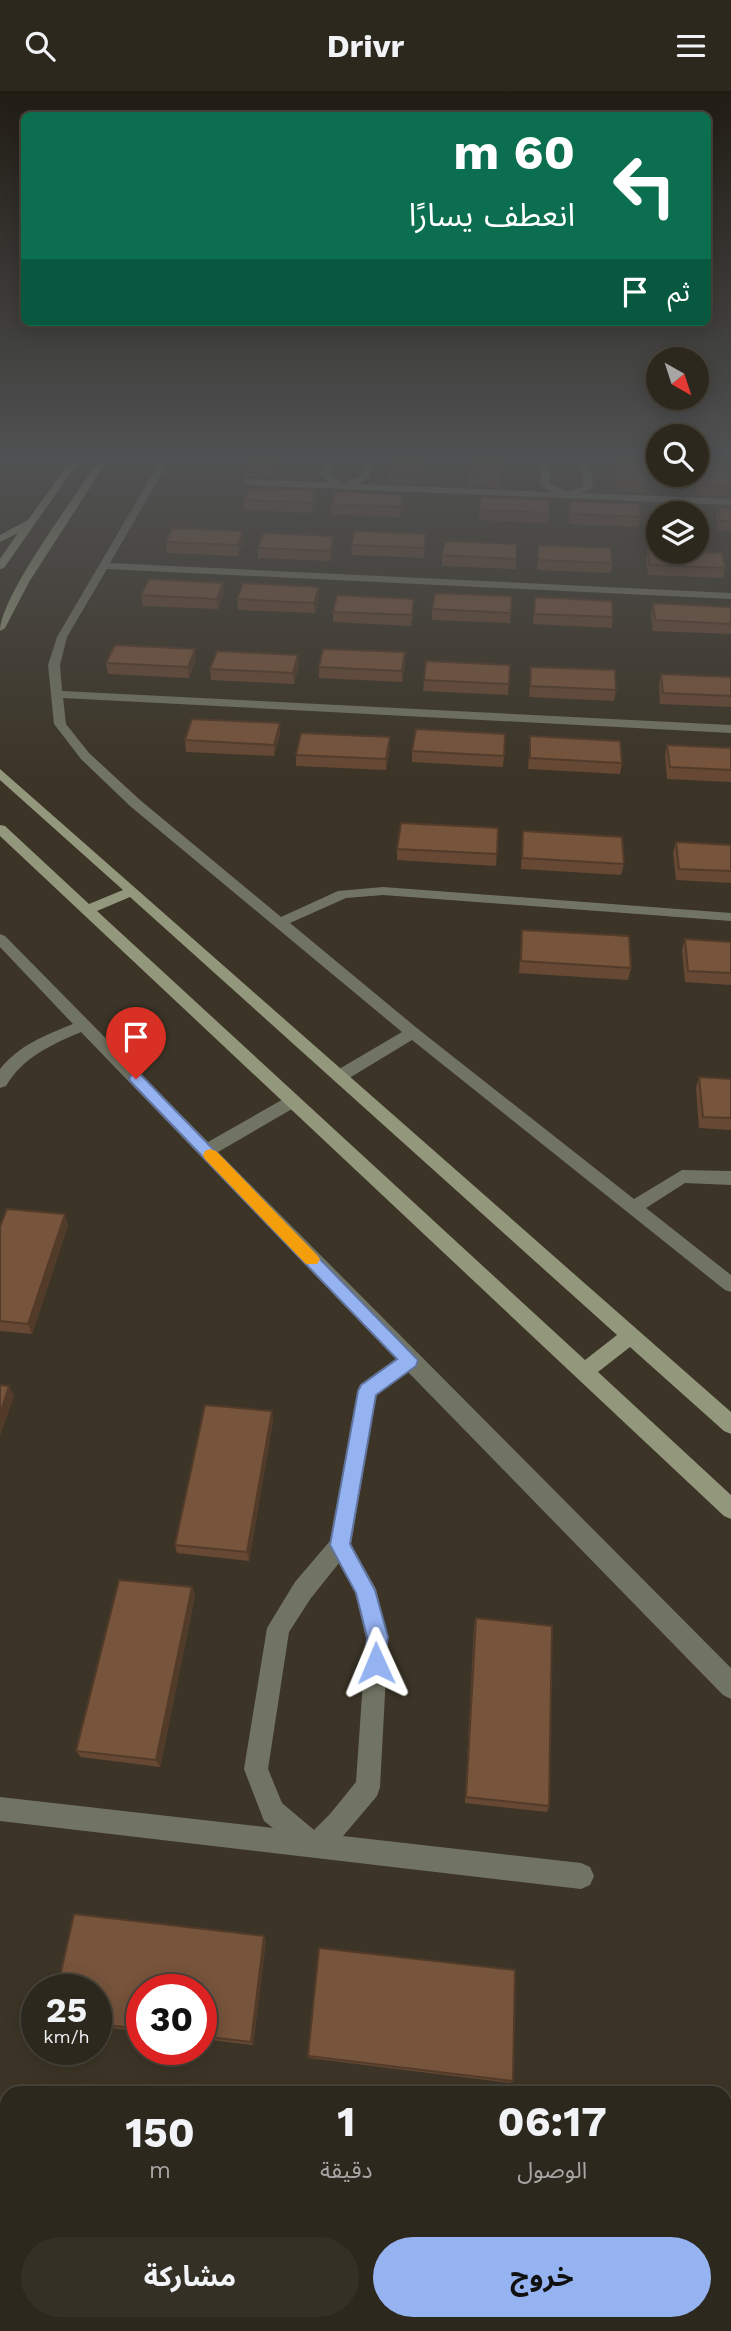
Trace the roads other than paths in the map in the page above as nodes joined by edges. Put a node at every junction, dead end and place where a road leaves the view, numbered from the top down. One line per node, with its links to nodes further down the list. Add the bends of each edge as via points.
1 (37, 563): 4 (main road)
2 (107, 563): 3 (street)
3 (105, 566): 5 (street); 8 (street, via 62,636 54,665)
4 (24, 582): 6 (main road); 7 (main road)
5 (730, 596)
6 (0, 602)
7 (0, 628)
8 (56, 694): 9 (street); 15 (street, via 60,724 85,756 135,803)
9 (731, 729)
10 (0, 773): 12 (main road)
11 (0, 829): 13 (main road)
12 (132, 891): 13 (main road); 19 (main road)
13 (88, 910): 21 (main road)
14 (731, 917): 15 (street, via 383,891 343,894)
15 (281, 922): 18 (street)
16 (0, 939): 17 (street)
17 (84, 1025): 20 (street, via 37,1046 6,1069); 22 (street)
18 (414, 1034): 19 (street); 24 (street)
19 (340, 1076): 26 (main road)
20 (0, 1082)
21 (293, 1101): 22 (street); 28 (main road)
22 (206, 1151): 27 (street)
23 (731, 1178): 24 (street, via 682,1176)
24 (635, 1207): 25 (street)
25 (731, 1285)
26 (630, 1336): 28 (main road); 29 (main road)
27 (410, 1360): 31 (street, via 367,1391); 32 (street)
28 (584, 1372): 30 (main road)
29 (731, 1425)
30 (731, 1509)
31 (340, 1545): 34 (street, via 365,1590 377,1637 368,1787); 34 (street, via 278,1628 256,1769 273,1812)
32 (731, 1687)
33 (0, 1809): 34 (street)
34 (314, 1846): 35 (street)
35 (581, 1876)

